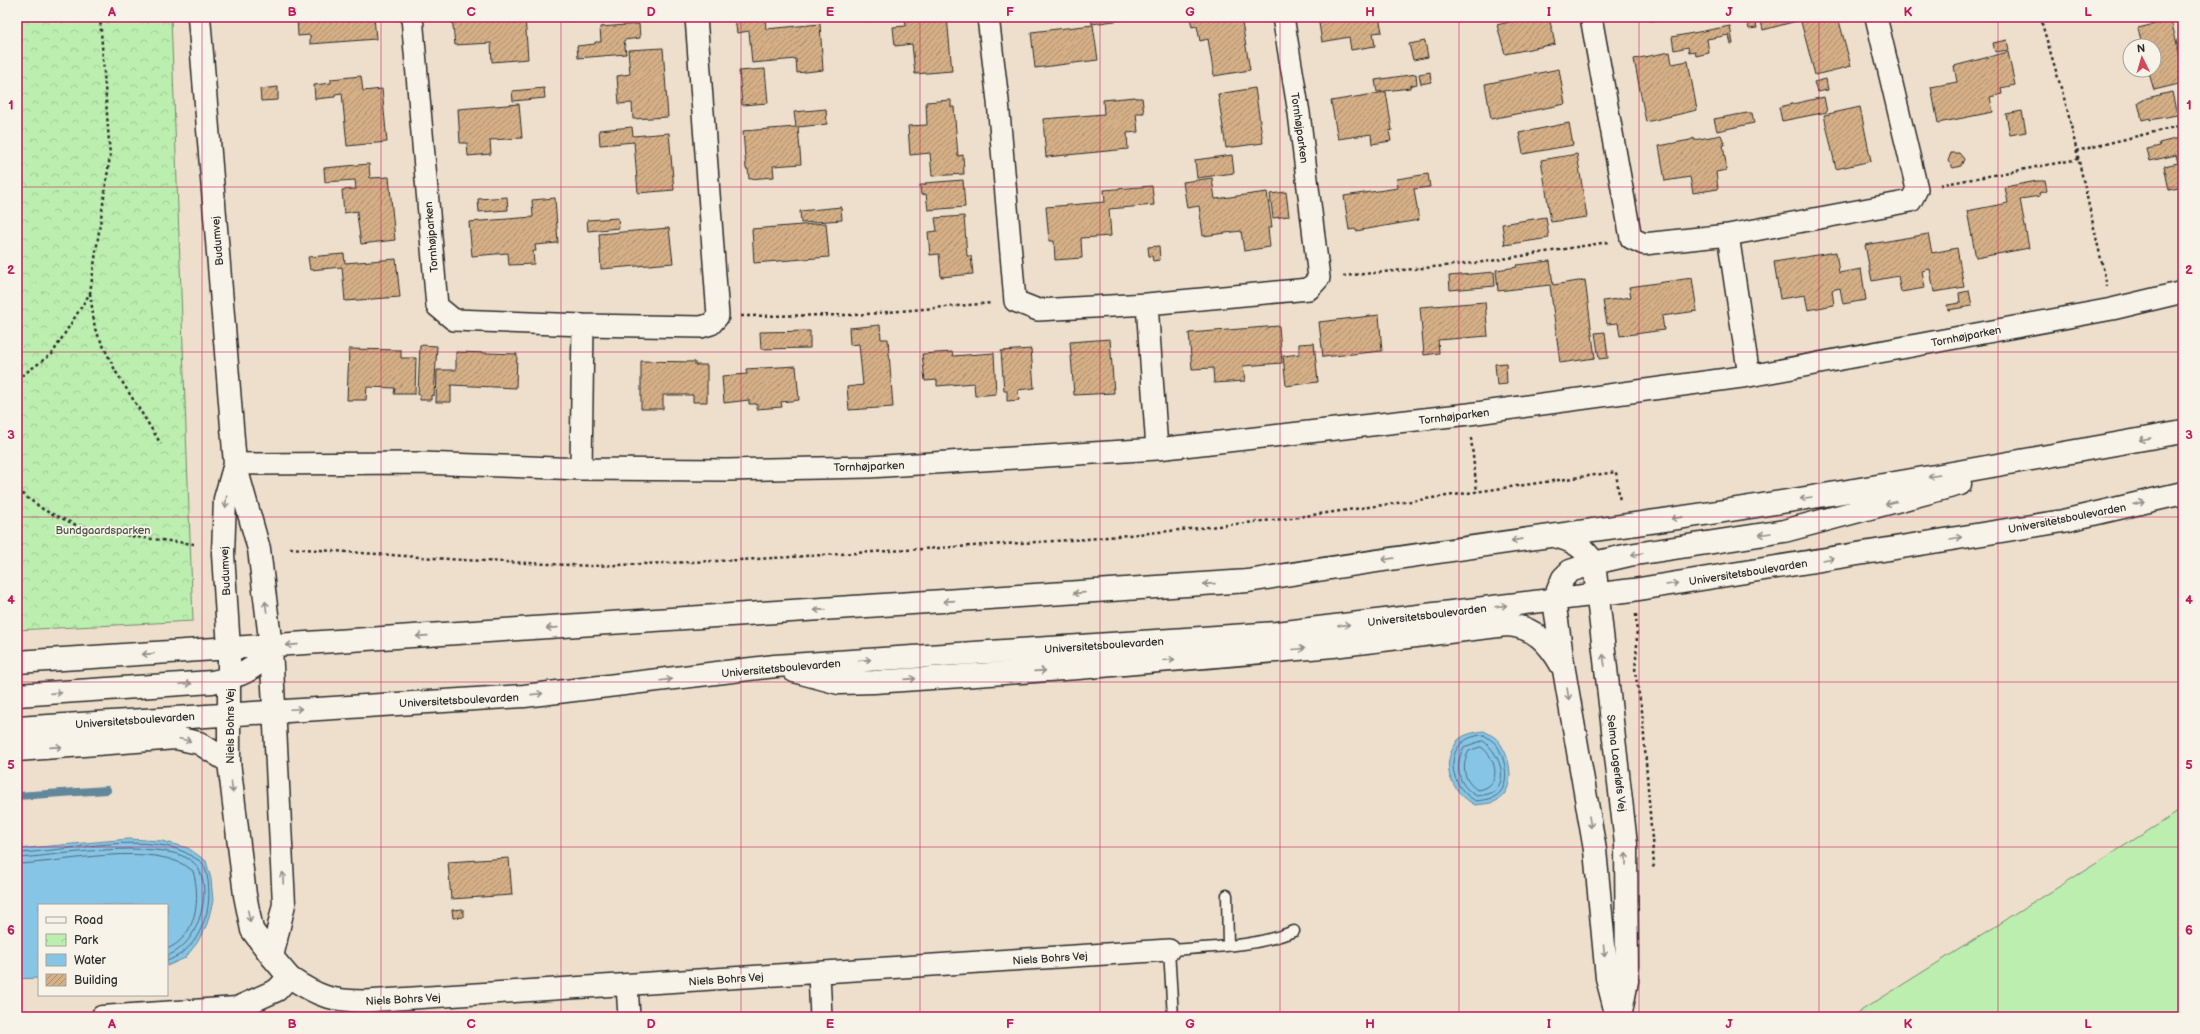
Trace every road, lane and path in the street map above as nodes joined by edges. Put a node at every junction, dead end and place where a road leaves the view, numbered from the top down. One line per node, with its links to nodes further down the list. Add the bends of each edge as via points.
1 (100, 17): 18 (path, via 110,156)
2 (199, 17): 31 (main road, Budumvej)
3 (412, 17): 23 (street, Tornhøjparken, via 437,306 454,320)
4 (696, 17): 22 (street)
5 (988, 17): 19 (street, via 998,101)
6 (1283, 17): 16 (street, Tornhøjparken, via 1299,113)
7 (1591, 17): 15 (street)
8 (1876, 17): 13 (street)
9 (2040, 17): 11 (path, via 2067,108)
10 (2183, 125): 11 (path)
11 (2076, 151): 12 (path)
12 (2079, 159): 13 (path); 21 (path)
13 (1918, 189): 14 (street, via 1911,201)
14 (1728, 236): 15 (street, via 1644,244); 24 (street)
15 (1631, 238): 16 (path, via 1484,262)
16 (1319, 278): 20 (street, via 1309,289)
17 (2183, 292): 21 (street, Tornhøjparken)
18 (90, 293): 25 (path, via 52,354); 28 (path, via 95,329 112,365)
19 (1015, 301): 20 (street, via 1038,310); 22 (path, via 855,315)
20 (1147, 304): 29 (street)
21 (2112, 308): 24 (street, Tornhøjparken)
22 (718, 316): 23 (street, Tornhøjparken, via 711,324 701,328)
23 (583, 325): 32 (street)
24 (1749, 376): 26 (street, Tornhøjparken)
25 (17, 379)
26 (1469, 414): 29 (street, Tornhøjparken); 37 (path, via 1477,492 1291,518 1087,539 740,560 592,566)
27 (2183, 432): 30 (main road, one-way to 30)
28 (161, 444)
29 (1157, 449): 32 (street, Tornhøjparken, via 869,467 727,470)
30 (2007, 463): 35 (main road, one-way to 35, via 1672,519); 38 (main road, one-way to 38, via 1966,482 1784,531 1629,555)
31 (235, 464): 32 (street, Tornhøjparken, via 414,463); 41 (main road, Budumvej, one-way to 31, via 259,549); 42 (main road, Budumvej, one-way to 42, via 225,499 223,554)
32 (581, 469)
33 (17, 490): 36 (path, via 44,510 76,525 136,537)
34 (2183, 493): 39 (main road, Universitetsboulevarden, one-way to 34, via 2063,520)
35 (1551, 535): 38 (main road, via 1568,539 1580,546); 41 (main road, one-way to 41, via 1248,581)
36 (194, 544)
37 (290, 548)
38 (1594, 563): 39 (main road, Selma Lagerløfs Vej); 40 (main road, via 1570,571 1563,578)
39 (1597, 595): 40 (main road, Universitetsboulevarden); 65 (main road, Selma Lagerløfs Vej, one-way to 39, via 1627,981 1626,844)
40 (1554, 600): 44 (main road, Universitetsboulevarden, one-way to 40, via 1278,633); 45 (main road, Selma Lagerløfs Vej)
41 (271, 646): 42 (main road); 46 (main road, via 259,663 250,670); 48 (main road, Budumvej)
42 (229, 649): 43 (main road, one-way to 43); 46 (main road, Budumvej)
43 (17, 662)
44 (775, 666): 45 (main road, one-way to 45, via 839,683 874,682 1318,648 1506,625 1526,628 1536,633 1545,641); 48 (main road, Universitetsboulevarden, one-way to 44, via 524,696)
45 (1564, 670): 65 (main road, Selma Lagerløfs Vej, one-way to 65, via 1595,850 1607,978)
46 (230, 678): 47 (main road, one-way to 46, via 212,682); 49 (main road, Niels Bohrs Vej)
47 (17, 696)
48 (275, 710): 49 (main road, Universitetsboulevarden); 57 (main road, one-way to 48, via 284,904)
49 (229, 714): 50 (main road, Universitetsboulevarden); 52 (main road, Niels Bohrs Vej)
50 (17, 728)
51 (17, 750): 52 (main road, one-way to 52, via 176,738 198,743)
52 (229, 762): 57 (main road, Niels Bohrs Vej, one-way to 57, via 245,895 252,930)
53 (1227, 894): 55 (lane)
54 (1294, 931): 55 (lane, via 1277,938)
55 (1228, 945): 56 (lane)
56 (1169, 950): 58 (street, Niels Bohrs Vej); 64 (lane)
57 (272, 957): 59 (main road, Niels Bohrs Vej)
58 (819, 973): 60 (street, Niels Bohrs Vej); 63 (street)
59 (289, 977): 60 (street, Niels Bohrs Vej, via 313,993 339,1001); 61 (main road, via 277,990 237,1008)
60 (627, 985): 62 (street)
61 (102, 1017)
62 (629, 1017)
63 (821, 1017)
64 (1173, 1017)
65 (1619, 1017)

